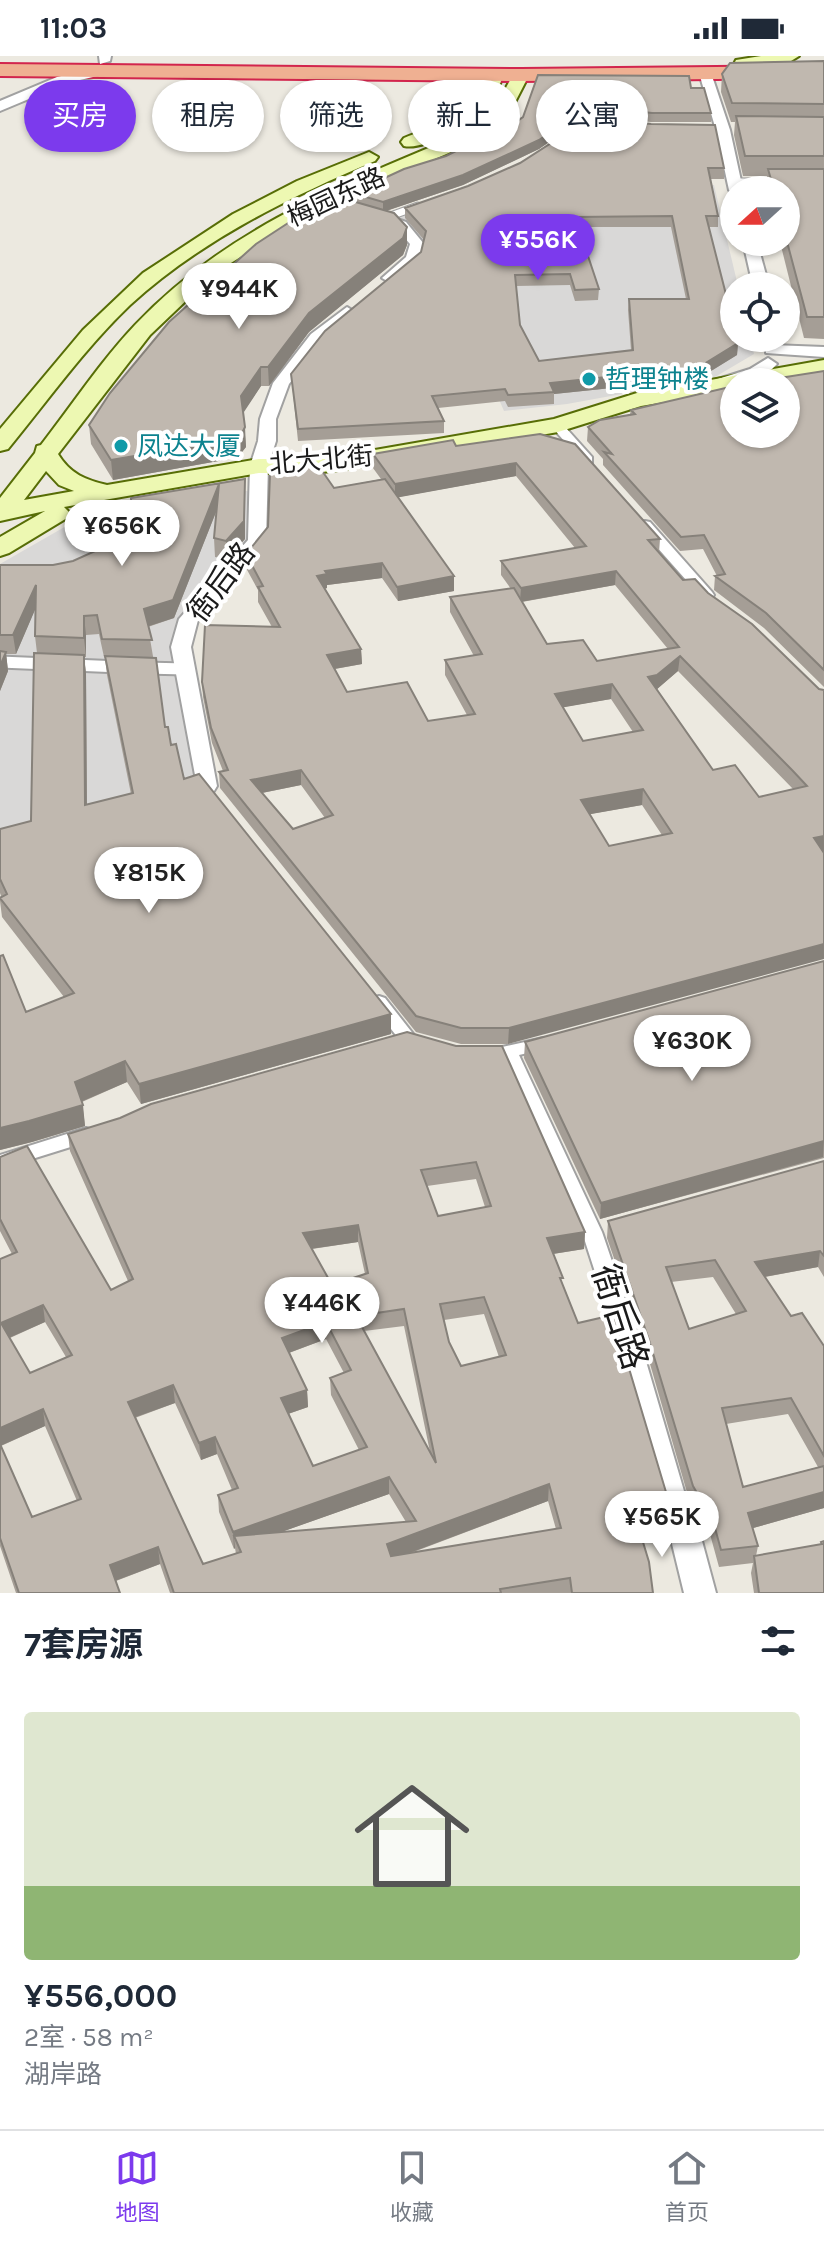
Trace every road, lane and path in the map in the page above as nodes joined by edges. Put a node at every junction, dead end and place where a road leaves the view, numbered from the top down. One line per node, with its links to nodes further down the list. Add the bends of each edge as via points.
1 (791, 56): 5 (main road)
2 (0, 61): 3 (highway)
3 (103, 63): 4 (highway); 7 (highway); 9 (highway); 11 (street)
4 (707, 64): 5 (highway); 8 (highway); 10 (highway); 12 (street)
5 (742, 64): 6 (highway)
6 (824, 64)
7 (0, 70)
8 (824, 72)
9 (495, 75): 10 (highway); 25 (main road, 梅园东路, via 486,101 476,110 273,199 171,262 100,325)
10 (521, 75): 13 (main road, 梅园东路, via 502,110 482,132)
11 (0, 106)
12 (733, 176)
13 (321, 201): 15 (street); 26 (main road, 梅园东路, via 208,269 165,306)
14 (429, 203): 15 (lane)
15 (385, 218): 28 (street, 衙后路, via 409,231 417,244 413,259 317,337 281,383)
16 (800, 351): 17 (street)
17 (824, 352)
18 (824, 367): 19 (main road)
19 (800, 371)
20 (824, 378): 21 (main road)
21 (800, 382)
22 (720, 389): 28 (main road, 北大北街, via 637,400 558,425)
23 (720, 390): 24 (main road, 北大北街)
24 (562, 431): 27 (street); 28 (main road, 北大北街, via 344,470)
25 (0, 444)
26 (45, 451): 29 (main road, via 56,473 69,482); 32 (main road, 梅园东路)
27 (593, 467)
28 (259, 472): 29 (main road, 北大北街); 31 (main road, 北大北街); 36 (street, 衙后路, via 257,541 189,619 181,647)
29 (108, 493): 32 (main road, 北大北街)
30 (633, 511): 34 (street)
31 (58, 513): 32 (main road, 北大北街); 33 (main road)
32 (1, 514)
33 (0, 548)
34 (713, 602)
35 (0, 662): 36 (lane)
36 (185, 669): 37 (street, 衙后路)
37 (211, 792)
38 (369, 991): 40 (street, via 401,1041)
39 (564, 1039): 41 (street)
40 (426, 1047)
41 (509, 1053): 42 (street); 45 (street, 衙后路, via 599,1230)
42 (470, 1056)
43 (100, 1131): 44 (street)
44 (0, 1162)
45 (680, 1515): 46 (street, 衙后路)
46 (700, 1593)

